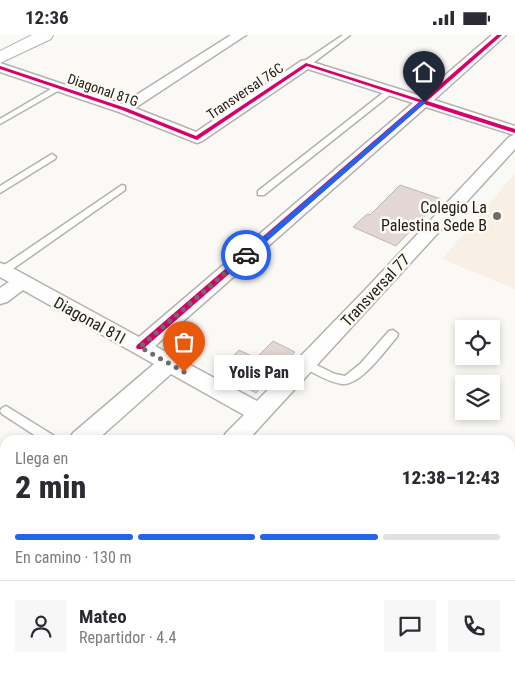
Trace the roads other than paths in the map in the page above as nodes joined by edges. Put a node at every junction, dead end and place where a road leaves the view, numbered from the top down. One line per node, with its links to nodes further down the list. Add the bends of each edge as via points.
1 (26, 35): 6 (main road)
2 (45, 35): 7 (main road)
3 (240, 35): 13 (street)
4 (346, 35): 8 (lane, Transversal 76C)
5 (500, 35): 12 (street)
6 (0, 48)
7 (0, 58)
8 (306, 64): 11 (street); 16 (street, Transversal 76C)
9 (0, 67): 10 (street, Diagonal 81G)
10 (59, 88): 13 (street, Diagonal 81G); 14 (lane)
11 (391, 91): 12 (street); 21 (lane)
12 (424, 102): 15 (street); 26 (street)
13 (124, 109): 16 (street, Diagonal 81G)
14 (0, 122)
15 (515, 131)
16 (197, 138)
17 (515, 140): 28 (street, Transversal 77)
18 (52, 157): 20 (lane)
19 (122, 188): 22 (lane)
20 (0, 190)
21 (261, 193)
22 (2, 270): 23 (street, Diagonal 81I)
23 (22, 281): 24 (street); 26 (street, Diagonal 81I)
24 (0, 297)
25 (393, 333): 28 (lane, via 354,376 345,380)
26 (140, 347): 27 (street, Diagonal 81I)
27 (168, 363): 30 (street, Diagonal 81I); 32 (street)
28 (306, 364): 30 (street, Transversal 77)
29 (6, 411): 31 (lane)
30 (259, 413): 33 (street, Transversal 77)
31 (44, 435)
32 (87, 435)
33 (239, 435)

